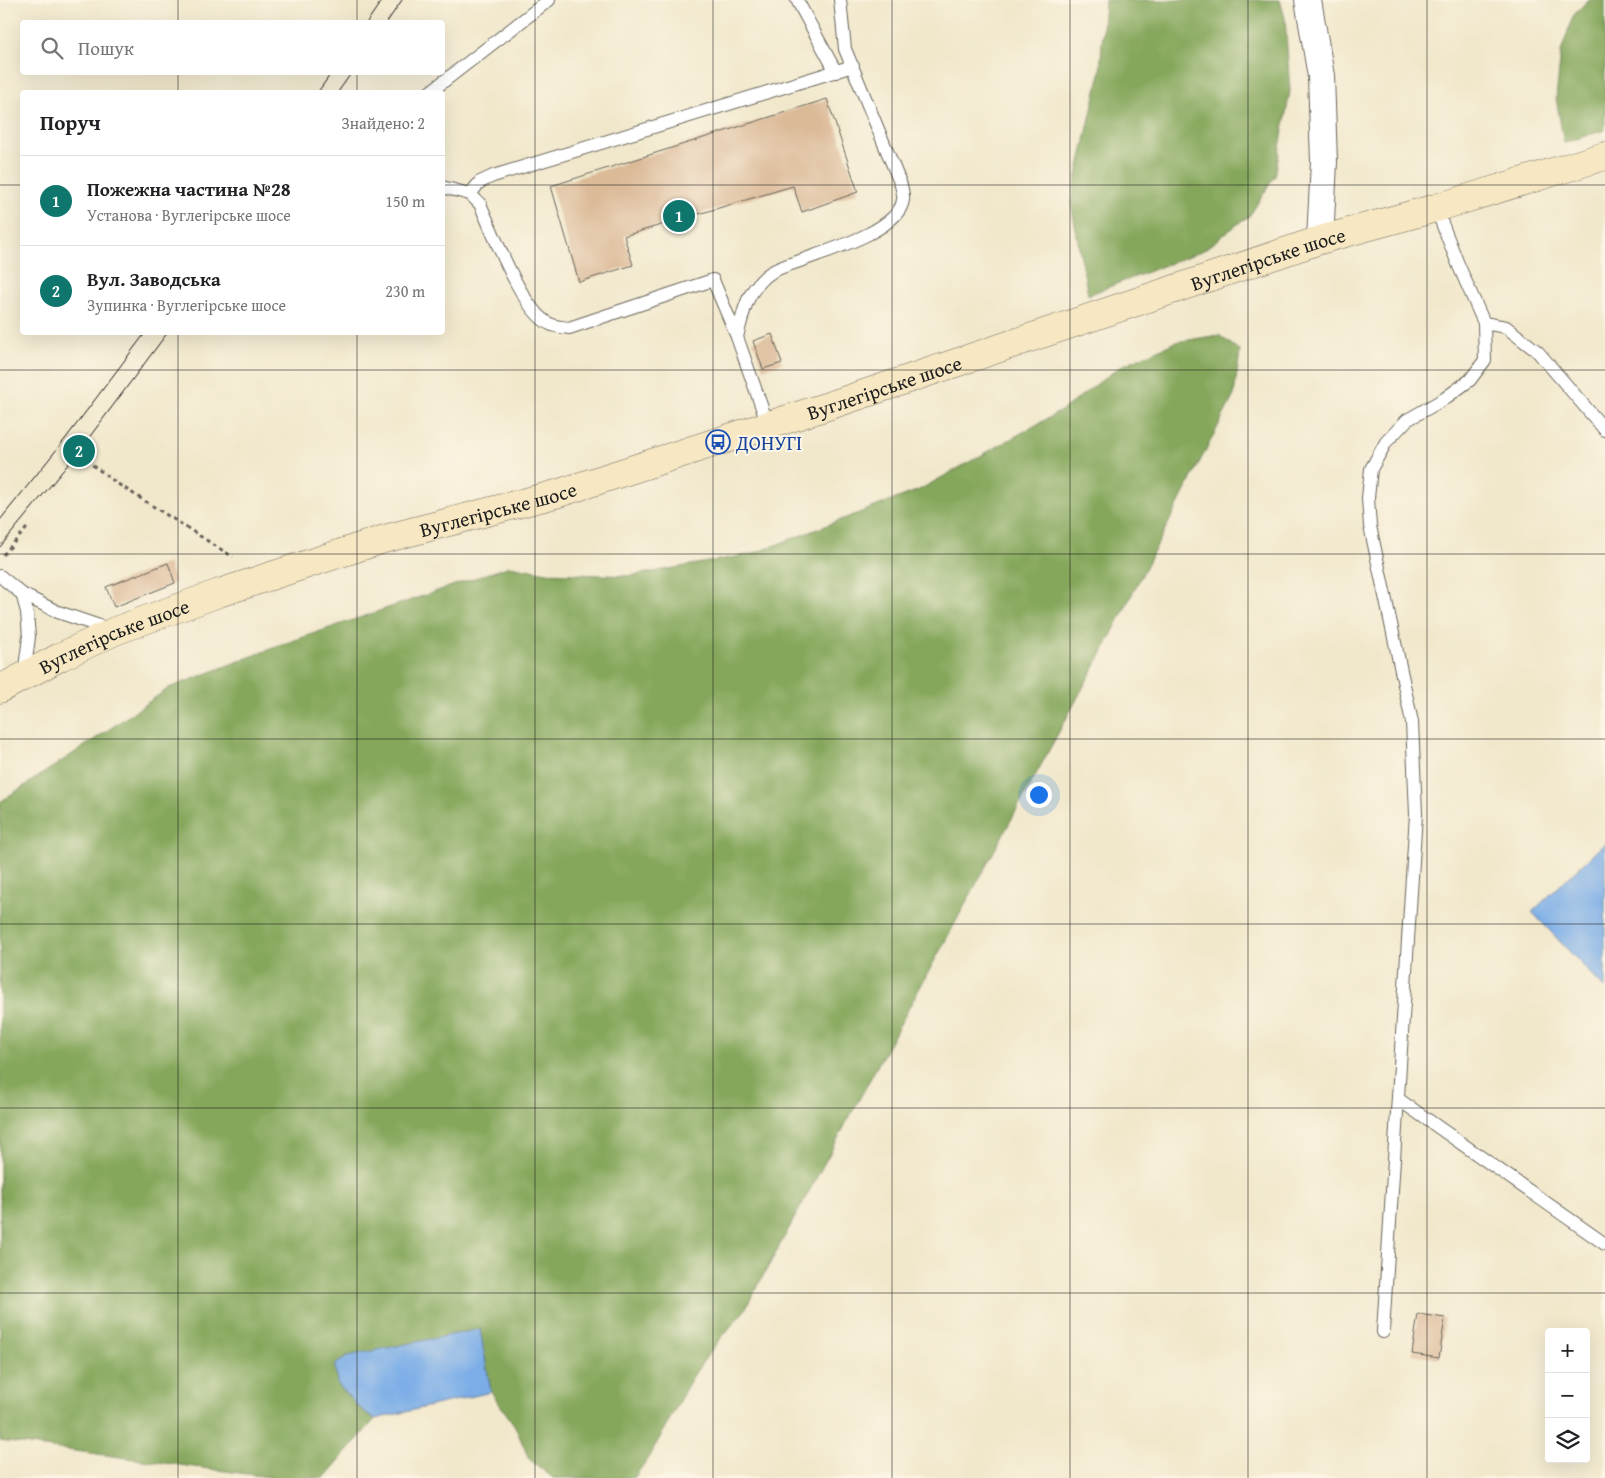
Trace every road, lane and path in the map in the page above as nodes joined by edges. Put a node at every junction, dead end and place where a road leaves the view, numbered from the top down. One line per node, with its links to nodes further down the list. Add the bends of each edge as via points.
1 (549, 0): 7 (lane)
2 (797, 0): 6 (lane)
3 (840, 0): 5 (lane, via 846,49)
4 (1308, 0): 12 (street, via 1321,76 1324,162)
5 (853, 66): 6 (lane); 14 (lane, via 902,185 903,200 898,214 877,229 768,274 748,297)
6 (836, 72): 10 (lane, via 493,176 480,182)
7 (433, 90)
8 (1605, 156): 11 (street, Вуглегірське шосе)
9 (445, 188): 10 (lane)
10 (470, 194): 14 (lane, via 480,204 526,301 550,325 569,328 713,280)
11 (1436, 208): 12 (street, Вуглегірське шосе); 13 (lane)
12 (1320, 240): 15 (street, Вуглегірське шосе)
13 (1484, 323): 16 (lane, via 1506,328 1538,352); 26 (lane, via 1485,360 1470,380 1444,400 1407,420 1386,442 1371,469 1370,526 1412,722 1416,814)
14 (737, 337): 15 (lane)
15 (768, 425): 21 (street, Вуглегірське шосе, via 556,494 384,539)
16 (1605, 430)
17 (86, 460): 21 (path, via 118,484)
18 (27, 528): 19 (path)
19 (0, 558)
20 (0, 576): 22 (lane)
21 (266, 578): 23 (street, Вуглегірське шосе)
22 (22, 594): 23 (lane, via 58,612); 24 (lane, via 28,612 29,636)
23 (115, 632): 24 (street, Вуглегірське шосе)
24 (24, 676): 25 (street, Вуглегірське шосе)
25 (0, 690)
26 (1398, 1099): 27 (lane); 28 (lane)
27 (1605, 1244)
28 (1383, 1332)

